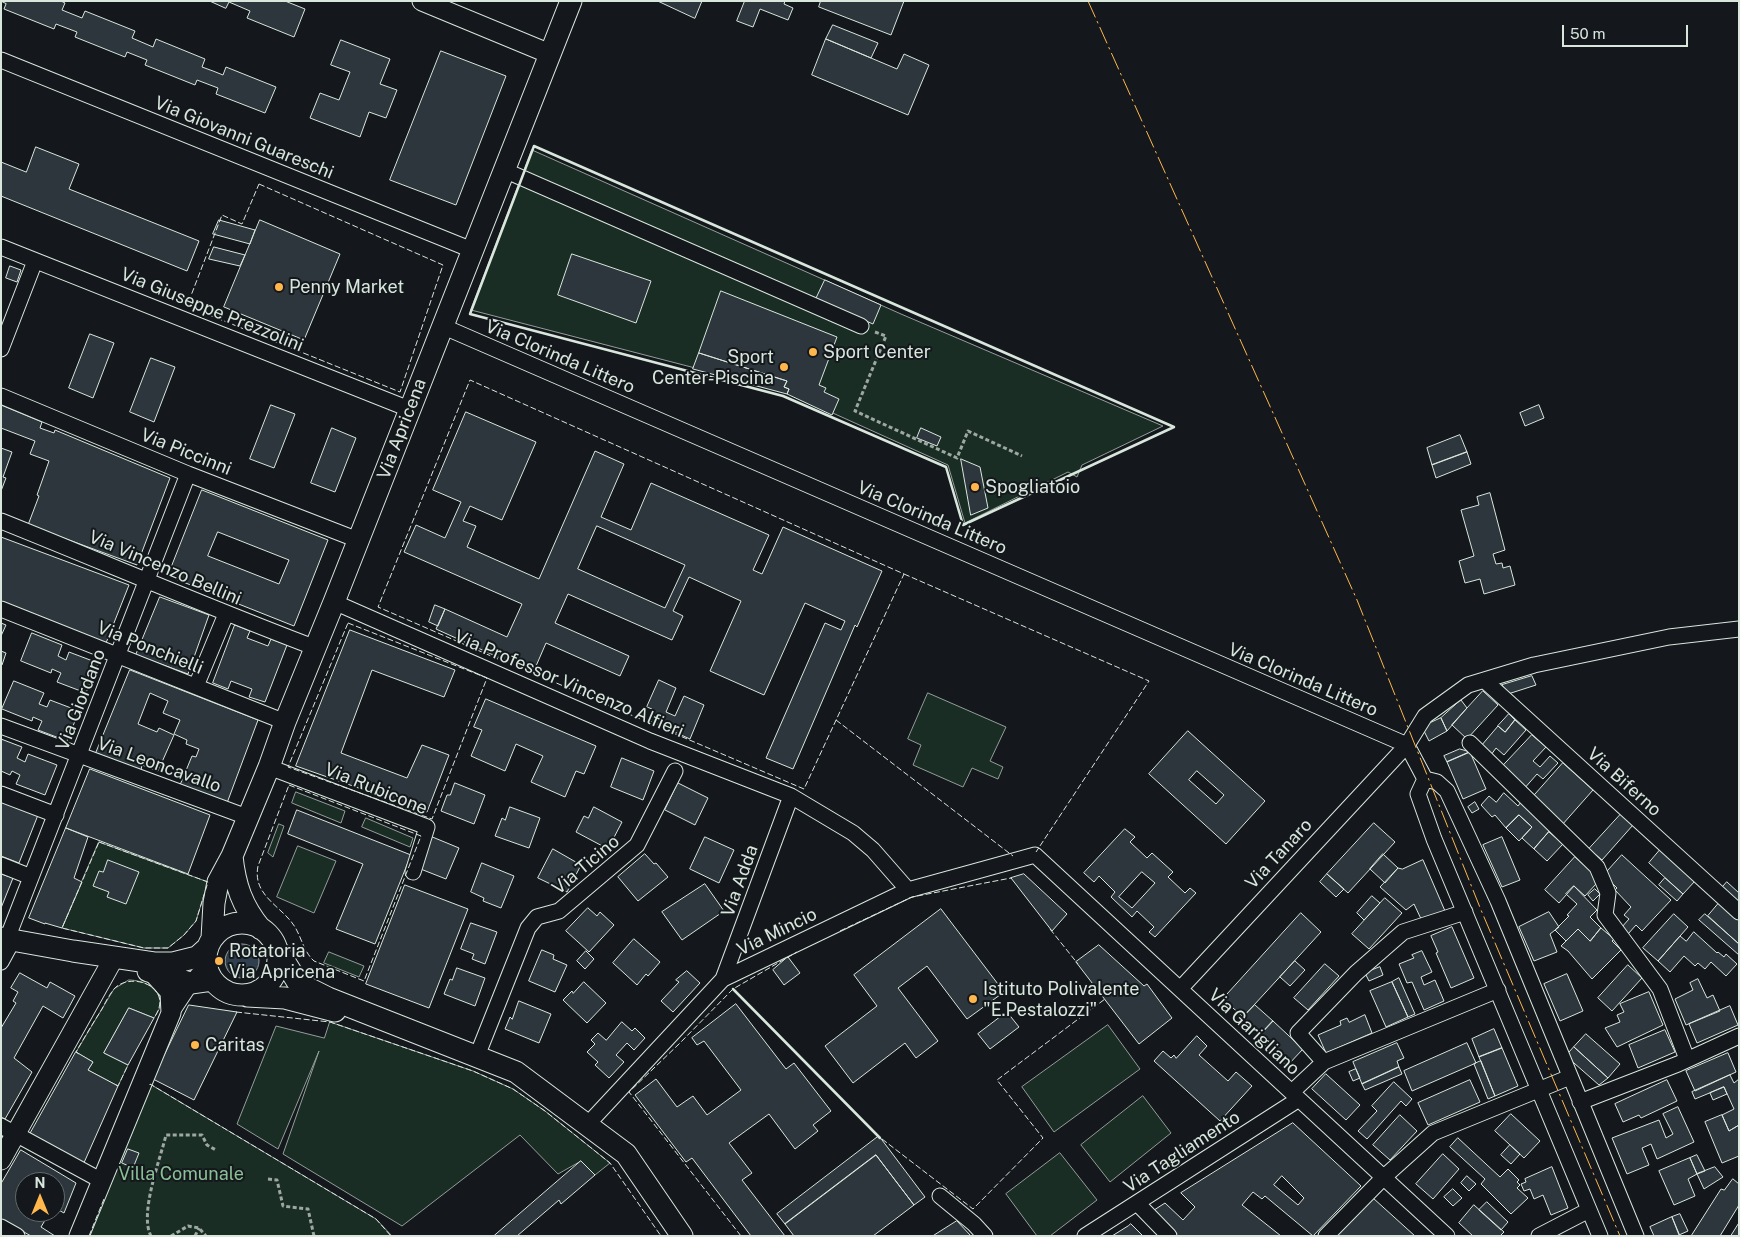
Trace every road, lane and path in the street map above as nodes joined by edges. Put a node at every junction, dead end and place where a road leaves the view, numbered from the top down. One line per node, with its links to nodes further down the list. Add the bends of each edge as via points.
1 (422, 1): 3 (street)
2 (571, 1): 3 (main road, Via Apricena)
3 (550, 54): 5 (main road, Via Apricena)
4 (1, 60): 7 (street, Via Giovanni Guareschi)
5 (504, 170): 7 (main road, Via Apricena); 10 (street)
6 (1, 247): 8 (street, Via Giuseppe Prezzolini)
7 (472, 250): 9 (main road, Via Apricena)
8 (34, 260): 11 (street); 13 (street, Via Giuseppe Prezzolini)
9 (442, 326): 13 (main road, Via Apricena); 30 (street, Via Clorinda Littero)
10 (861, 326): 14 (path, via 886,336 855,411 957,458 968,431)
11 (1, 349)
12 (1, 396): 15 (street, Via Piccinni)
13 (409, 408): 17 (main road, Via Apricena)
14 (1022, 456)
15 (188, 474): 17 (street, Via Piccinni); 18 (street, Via Giordano)
16 (1, 522): 18 (street, Via Vincenzo Bellini)
17 (358, 540): 19 (main road, Via Apricena)
18 (148, 580): 21 (street, Via Vincenzo Bellini); 24 (street, Via Giordano)
19 (334, 602): 23 (main road, Via Apricena); 36 (street, Via Professor Vincenzo Alfieri, via 650,741)
20 (1, 609): 24 (street, Via Ponchielli)
21 (226, 614): 23 (street, Via Vincenzo Bellini); 26 (street)
22 (1739, 629): 25 (street, Via Tanaro, via 1669,637 1534,665)
23 (316, 648): 27 (main road, Via Apricena)
24 (118, 655): 26 (street, Via Ponchielli); 31 (street, Via Giordano)
25 (1484, 680): 30 (street, Via Tanaro, via 1468,685 1425,716); 46 (street, Via Biferno)
26 (196, 686): 27 (street, Via Ponchielli)
27 (285, 722): 32 (main road, Via Apricena)
28 (1, 726): 31 (street, Via Leoncavallo)
29 (1470, 742): 63 (street, via 1597,867 1608,893 1605,915 1660,989)
30 (1407, 745): 34 (street); 56 (street, Via Tanaro)
31 (79, 756): 37 (street, Via Giordano); 38 (street, Via Leoncavallo)
32 (269, 767): 38 (main road, Via Apricena); 42 (street, Via Rubicone, via 428,827)
33 (676, 771): 62 (street, Via Ticino, via 638,845 559,912 537,917 528,928)
34 (1425, 779): 45 (street, via 1418,794); 65 (street, via 1437,782 1447,791 1498,901)
35 (1, 794): 37 (street)
36 (791, 796): 44 (street, Via Professor Vincenzo Alfieri, via 853,833 873,850); 55 (street, Via Adda)
37 (56, 815): 43 (street, Via Giordano)
38 (248, 817): 40 (main road, Via Apricena)
39 (1035, 855): 44 (street, Via Mincio); 56 (street, Via Garigliano)
40 (232, 856): 47 (main road, via 236,885); 53 (main road, Via Apricena, via 218,882)
41 (1, 866): 43 (street)
42 (413, 872)
43 (31, 877): 48 (street, Via Giordano)
44 (908, 890): 55 (street, Via Mincio)
45 (1465, 912): 57 (street); 64 (street, via 1403,932 1356,973 1298,1033)
46 (1739, 912)
47 (261, 929): 49 (main road); 53 (main road, via 240,923 225,928)
48 (7, 939): 50 (main road); 51 (street, Via Giordano)
49 (275, 946): 58 (main road, via 277,968 272,978 265,987); 60 (main road, via 298,983)
50 (73, 951): 52 (main road); 53 (main road, via 154,963 173,963 197,957)
51 (1, 962)
52 (111, 963): 54 (main road); 70 (street)
53 (206, 963): 54 (main road); 58 (main road, via 221,989); 59 (street)
54 (152, 972): 59 (street, via 170,992)
55 (723, 979): 69 (street, Via Mincio)
56 (1180, 989): 67 (street, Via Garigliano)
57 (1498, 990): 64 (street); 66 (street)
58 (244, 996): 60 (main road, via 285,998)
59 (171, 1013): 75 (street)
60 (390, 1021): 62 (main road)
61 (1739, 1036): 63 (street)
62 (477, 1056): 69 (main road, via 516,1072)
63 (1687, 1059): 68 (street)
64 (1324, 1062): 67 (street, Via Tagliamento)
65 (1570, 1077): 66 (street); 68 (street)
66 (1539, 1090): 73 (street, via 1433,1133); 78 (street)
67 (1296, 1096): 73 (street, Via Garigliano); 77 (street, Via Tagliamento)
68 (1580, 1102): 96 (street)
69 (587, 1125): 88 (main road, via 626,1154)
70 (9, 1130): 72 (street); 75 (street)
71 (216, 1150): 83 (path, via 207,1145 202,1135 166,1135 147,1202)
72 (1, 1160)
73 (1385, 1175): 92 (street); 93 (street, Via Garigliano)
74 (268, 1178): 87 (path, via 277,1180 283,1206 308,1209)
75 (102, 1181): 82 (street)
76 (940, 1196): 89 (street)
77 (1137, 1203): 90 (street, Via Tagliamento); 91 (street)
78 (1589, 1210): 94 (street); 95 (street)
79 (1, 1228): 81 (street)
80 (199, 1228): 84 (path, via 188,1226); 85 (path); 86 (path)
81 (17, 1236)
82 (79, 1236)
83 (150, 1236)
84 (171, 1236)
85 (195, 1236)
86 (206, 1236)
87 (314, 1236)
88 (682, 1236)
89 (985, 1236)
90 (1085, 1236)
91 (1169, 1236)
92 (1326, 1236)
93 (1447, 1236)
94 (1539, 1236)
95 (1600, 1236)
96 (1636, 1236)

